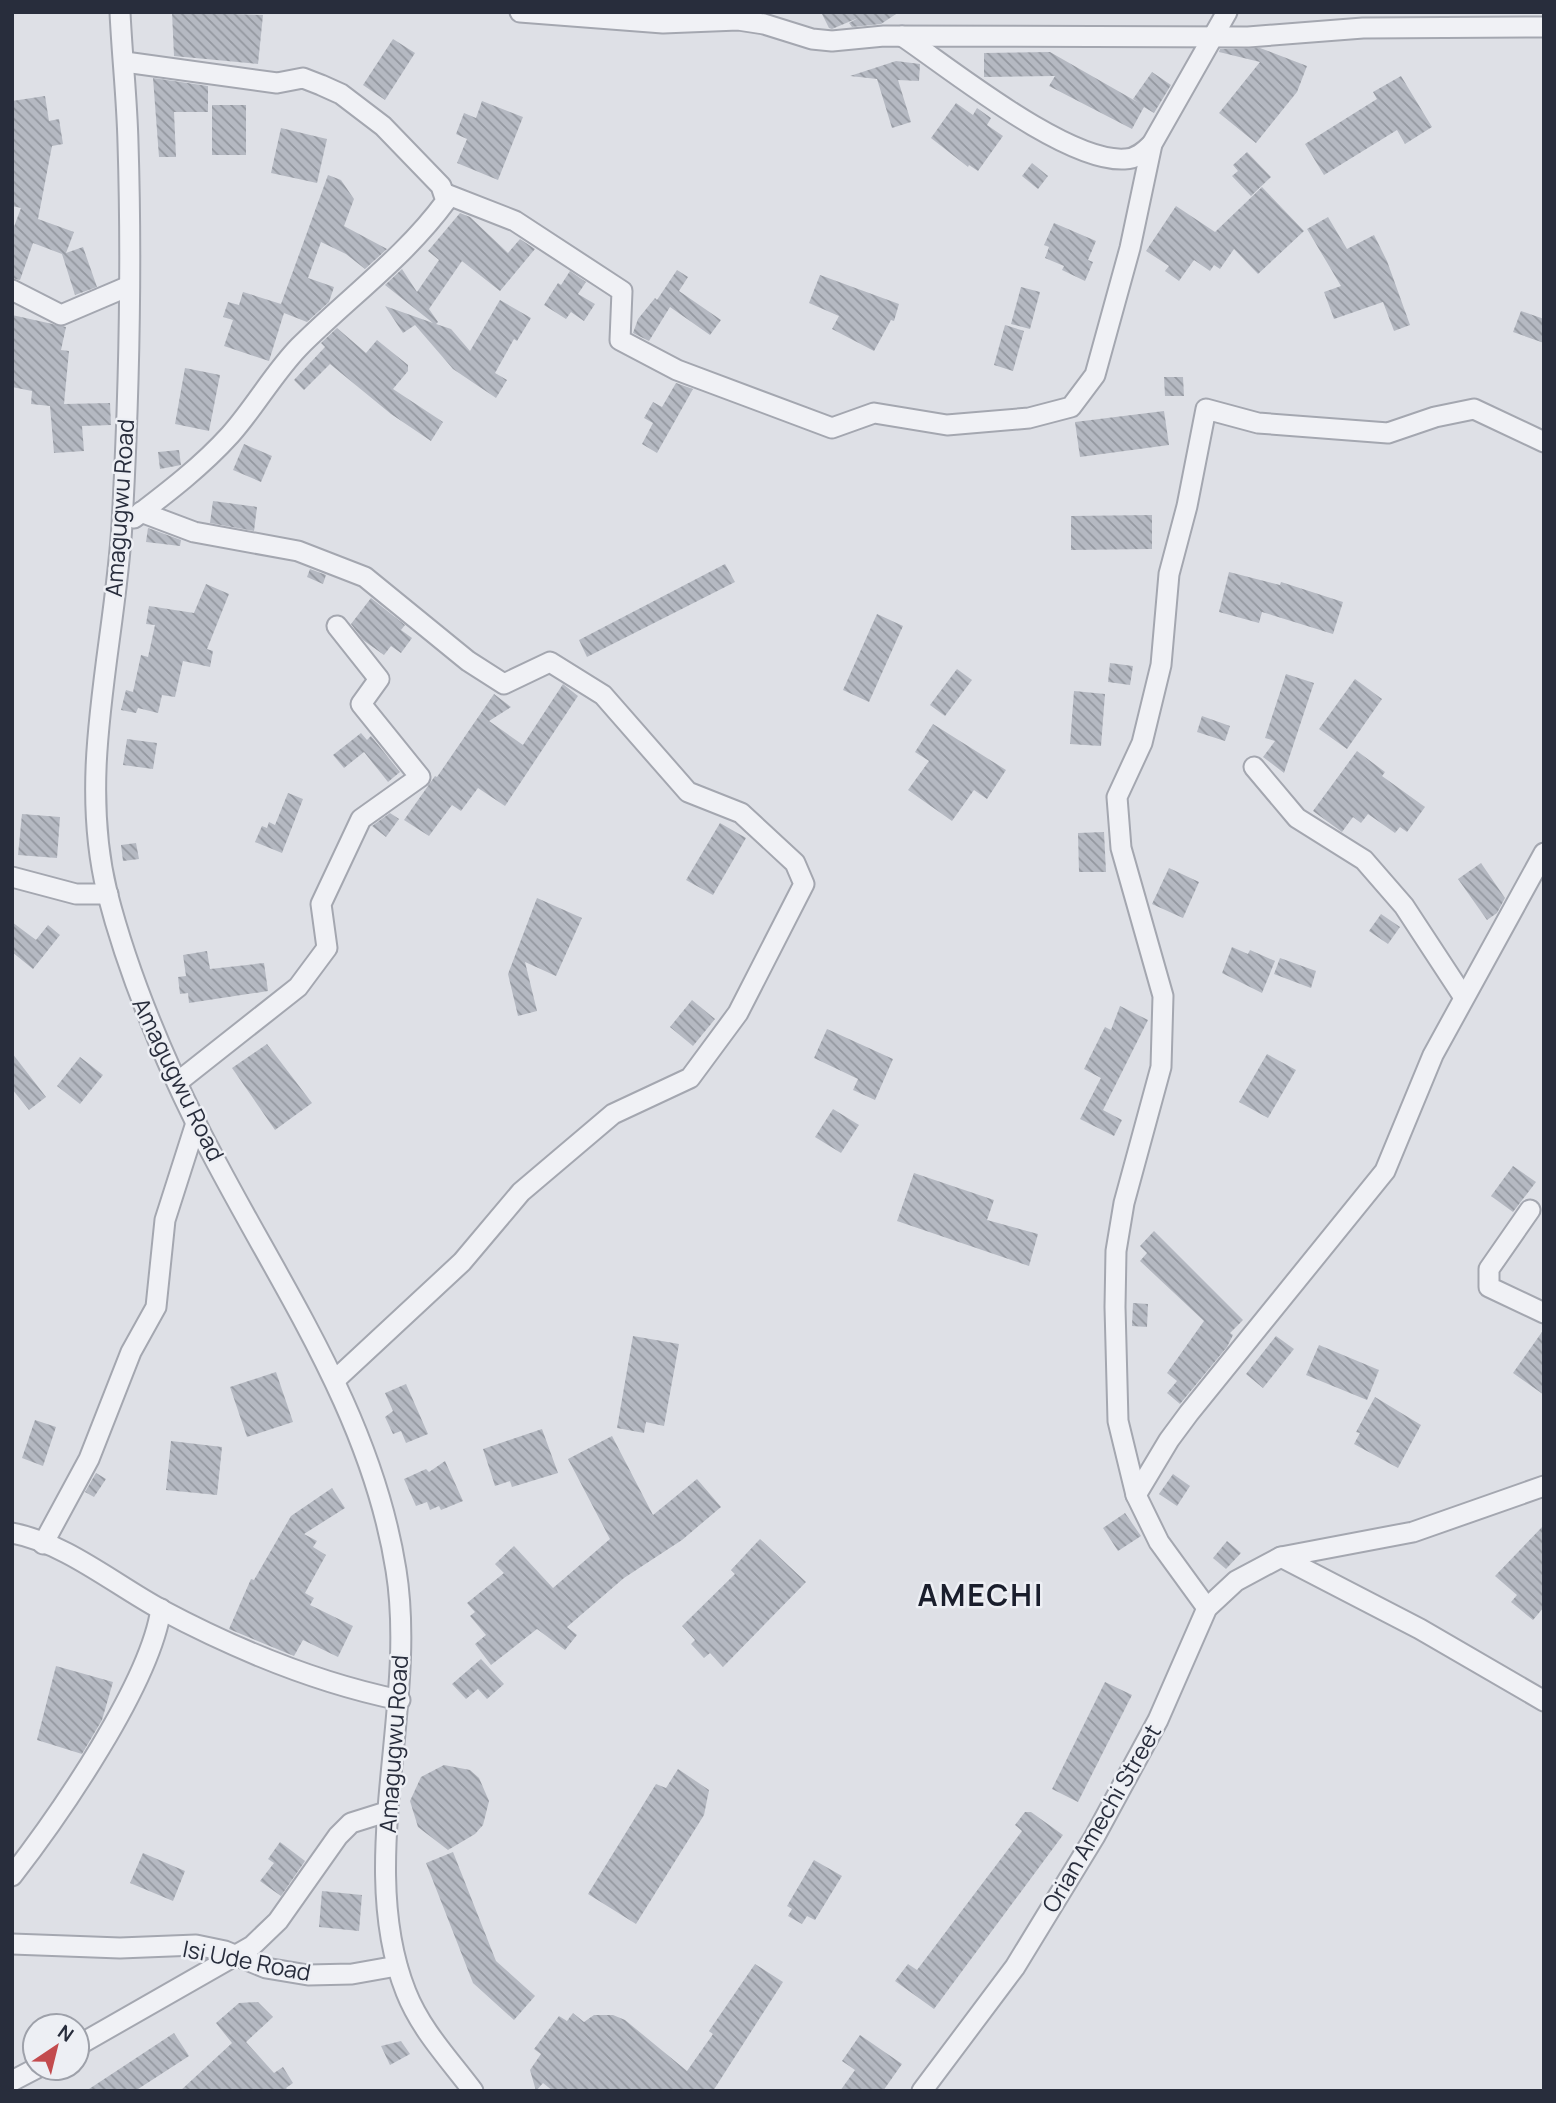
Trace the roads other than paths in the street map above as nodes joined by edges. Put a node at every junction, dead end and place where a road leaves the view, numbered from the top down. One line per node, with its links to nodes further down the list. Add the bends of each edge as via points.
1 (120, 12): 7 (street, Amagugwu Road)
2 (520, 12): 5 (street, via 663,23 738,20 831,41)
3 (1227, 12): 6 (street)
4 (1544, 27): 6 (street, via 1363,28)
5 (902, 36): 6 (street); 8 (street, via 1071,146 1122,160 1133,159)
6 (1213, 36): 8 (street)
7 (125, 62): 9 (street, via 277,83 303,78 321,85 341,94 383,126); 10 (street, Amagugwu Road)
8 (1152, 144): 9 (street, via 1130,248 1095,375 1071,407 1029,418 947,425 874,413 832,428 677,370 620,340 622,291 515,221)
9 (446, 194): 13 (street, via 439,211 401,253 286,360 229,437)
10 (130, 286): 11 (street, via 61,315); 14 (street, Amagugwu Road)
11 (12, 290)
12 (1544, 443): 27 (street, via 1474,409 1388,433 1258,423 1206,409 1169,574 1161,665 1142,743 1117,797 1121,848 1163,996 1161,1067 1124,1203 1116,1251 1118,1421)
13 (141, 512): 14 (street); 25 (street, via 194,531 298,551 365,577 468,661 504,684 550,662 603,695 688,792 741,813 796,863 804,884 738,1013 691,1078 613,1114 531,1183 462,1262)
14 (122, 527): 19 (street, Amagugwu Road, via 96,758 99,847)
15 (337, 626): 21 (street, via 379,679 361,704 420,777 361,819 321,904 327,948 298,987)
16 (1254, 766): 20 (street, via 1297,818 1364,860 1404,906)
17 (1544, 853): 20 (street)
18 (12, 877): 19 (street, via 76,894)
19 (108, 894): 21 (street, Amagugwu Road, via 139,1000)
20 (1463, 996): 27 (street, via 1385,1171 1189,1413)
21 (179, 1081): 22 (street, Amagugwu Road)
22 (196, 1123): 25 (street, Amagugwu Road); 29 (street, via 165,1220 156,1307 131,1352 89,1459)
23 (1530, 1210): 24 (street, via 1489,1269 1489,1287)
24 (1544, 1313)
25 (335, 1380): 33 (street, Amagugwu Road, via 372,1474 396,1569)
26 (1544, 1486): 30 (street, Orian Amechi Street, via 1413,1532)
27 (1136, 1495): 31 (street, via 1159,1542)
28 (12, 1533): 29 (street)
29 (43, 1544): 32 (street)
30 (1281, 1557): 31 (street, Orian Amechi Street, via 1236,1581); 34 (street, via 1420,1629)
31 (1207, 1608): 42 (street, Orian Amechi Street, via 1158,1720 1095,1836 1015,1967)
32 (161, 1609): 33 (street, via 230,1644 303,1672); 36 (street, via 151,1651 103,1742)
33 (400, 1700): 35 (street, Amagugwu Road)
34 (1544, 1701)
35 (386, 1812): 38 (street, via 351,1823 278,1922); 39 (street, Amagugwu Road, via 389,1907)
36 (12, 1876)
37 (12, 1944): 38 (street, Isi Ude Road, via 196,1945)
38 (237, 1957): 39 (street, Isi Ude Road, via 307,1975); 40 (street)
39 (397, 1966): 41 (street, Amagugwu Road, via 422,2026)
40 (91, 2038)
41 (473, 2091)
42 (922, 2091)

